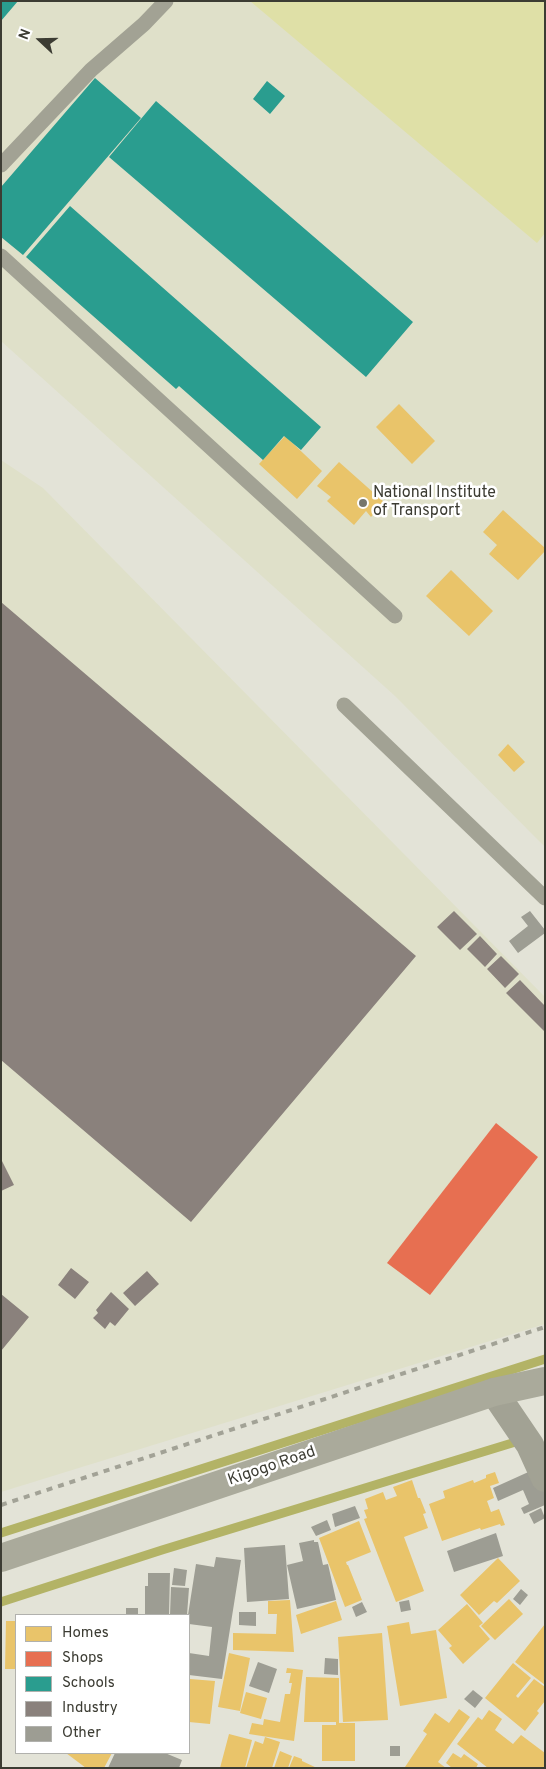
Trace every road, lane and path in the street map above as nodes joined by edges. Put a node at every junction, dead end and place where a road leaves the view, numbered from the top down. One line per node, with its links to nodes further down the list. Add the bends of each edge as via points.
1 (166, 1): 2 (lane, via 91,70)
2 (1, 166)
3 (1, 256): 4 (lane)
4 (395, 616)
5 (344, 705): 6 (lane)
6 (545, 898)
7 (545, 1381): 8 (main road, Kigogo Road)
8 (494, 1392): 9 (street, via 530,1445); 10 (main road, Kigogo Road)
9 (545, 1478)
10 (1, 1558)

